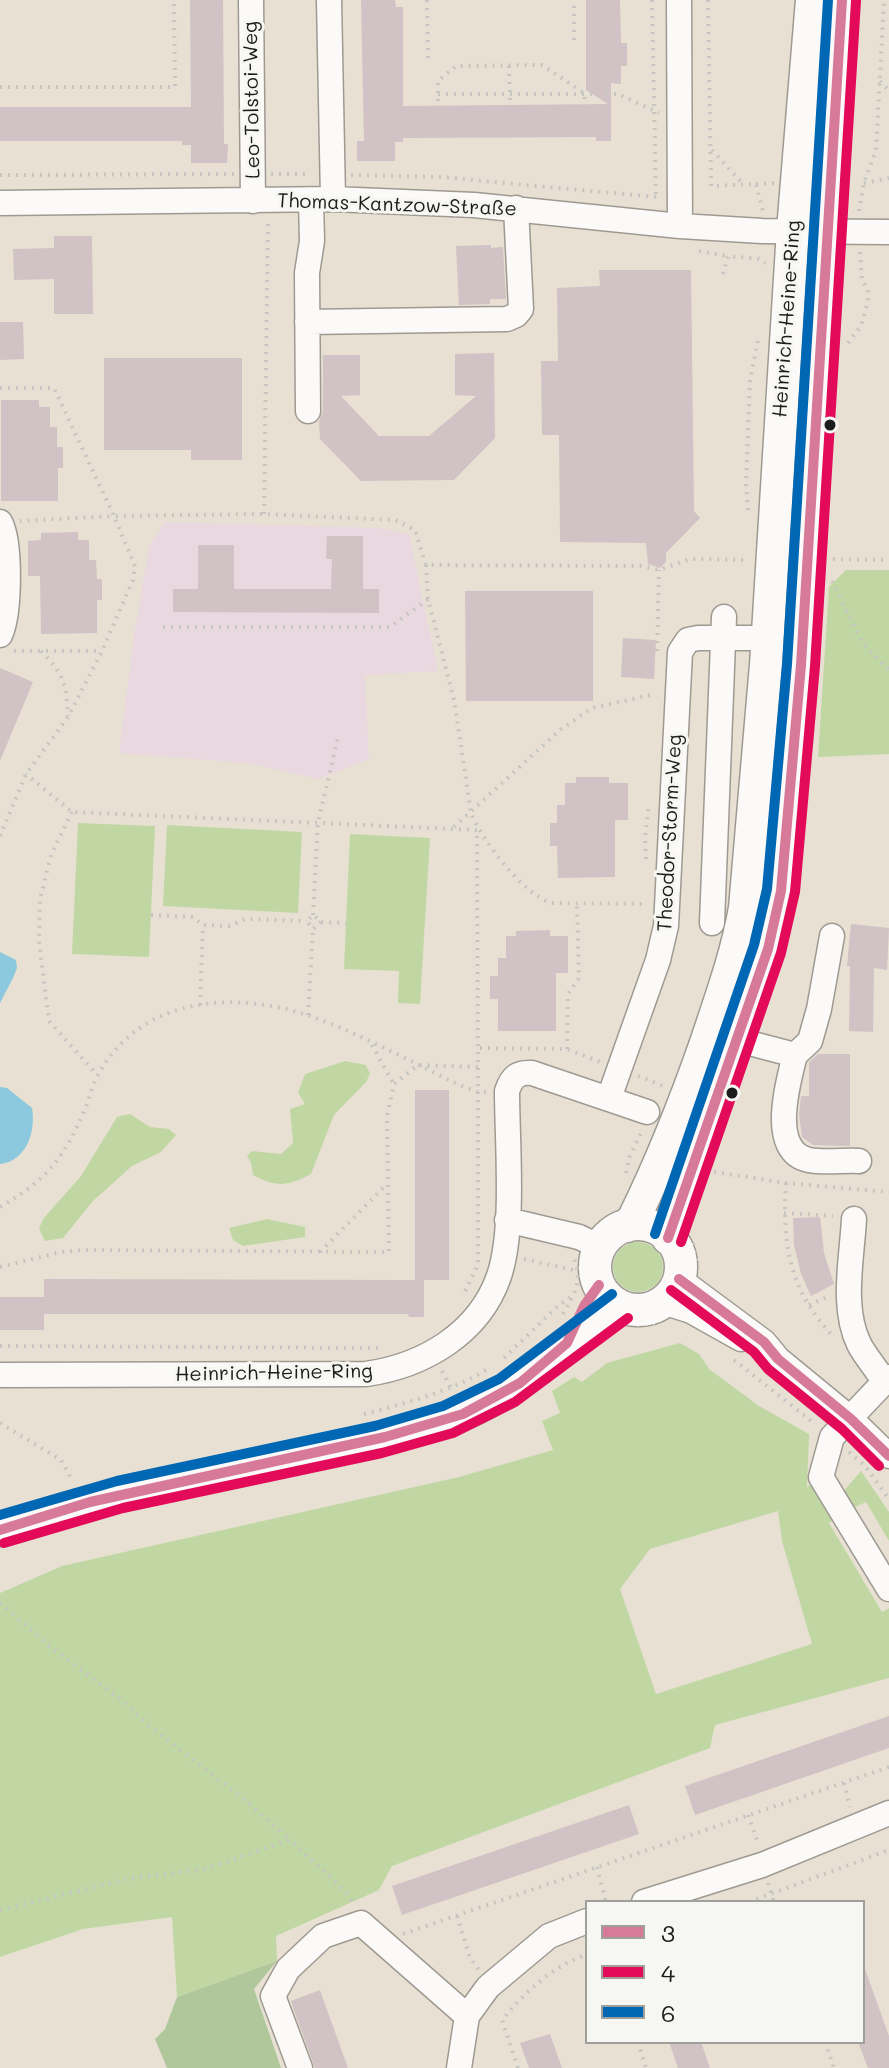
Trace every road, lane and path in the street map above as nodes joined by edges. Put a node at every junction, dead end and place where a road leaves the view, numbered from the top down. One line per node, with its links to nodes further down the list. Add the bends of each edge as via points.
1 (174, 0): 16 (path, via 175,87)
2 (251, 0): 27 (street, Leo-Tolstoi-Weg)
3 (329, 0): 28 (street)
4 (427, 0): 13 (path)
5 (574, 0): 12 (path)
6 (652, 0): 24 (path)
7 (679, 0): 25 (street)
8 (708, 0): 26 (path)
9 (812, 0): 38 (main road, Heinrich-Heine-Ring)
10 (842, 0): 39 (main road, Heinrich-Heine-Ring)
11 (884, 0): 15 (path)
12 (574, 40)
13 (428, 62)
14 (509, 66): 18 (path); 19 (path, via 542,65); 20 (path, via 456,66 438,81)
15 (879, 80): 17 (path); 31 (path, via 876,150)
16 (0, 87)
17 (889, 91)
18 (510, 93): 19 (path); 20 (path); 22 (path)
19 (584, 93): 23 (path); 24 (path, via 618,94)
20 (438, 94): 21 (path)
21 (438, 101)
22 (510, 101)
23 (585, 101)
24 (654, 112): 25 (path); 37 (path)
25 (679, 118): 37 (street)
26 (710, 148): 32 (path); 32 (path, via 711,186)
27 (253, 174): 28 (path); 29 (path); 33 (street, Leo-Tolstoi-Weg)
28 (332, 174): 34 (street)
29 (0, 175)
30 (889, 178): 31 (path)
31 (864, 183): 40 (path)
32 (743, 184): 38 (path, via 756,184)
33 (260, 200): 34 (street, Thomas-Kantzow-Straße); 35 (street, Thomas-Kantzow-Straße); 49 (path)
34 (322, 200): 36 (street, Thomas-Kantzow-Straße); 44 (street, via 307,273)
35 (0, 203)
36 (516, 208): 37 (street, Thomas-Kantzow-Straße); 44 (street, via 521,309 516,315)
37 (668, 226): 38 (street, Thomas-Kantzow-Straße)
38 (777, 230): 39 (street, Thomas-Kantzow-Straße); 65 (main road, Heinrich-Heine-Ring)
39 (826, 230): 40 (street, Thomas-Kantzow-Straße); 71 (main road, Heinrich-Heine-Ring)
40 (859, 232): 41 (street, Thomas-Kantzow-Straße); 46 (path, via 868,301 861,326 848,342)
41 (889, 232)
42 (766, 265): 43 (path, via 759,259 728,256)
43 (723, 274)
44 (307, 322): 48 (street)
45 (760, 330): 50 (path, via 750,381)
46 (847, 358)
47 (0, 388): 51 (path, via 54,388)
48 (308, 411)
49 (264, 514): 51 (path); 56 (path, via 395,520 415,530)
50 (749, 515)
51 (114, 516): 52 (path); 64 (path, via 135,566)
52 (1, 522): 62 (street, via 6,538)
53 (828, 551): 55 (path, via 827,559)
54 (725, 559): 57 (path, via 690,559)
55 (889, 560)
56 (426, 565): 57 (path); 59 (path)
57 (659, 570): 66 (path)
58 (830, 577): 67 (path, via 862,642)
59 (428, 599): 60 (path, via 390,627); 76 (path, via 454,700)
60 (163, 627)
61 (724, 628): 65 (street, Theodor-Storm-Weg); 89 (street); 104 (street, Theodor-Storm-Weg, via 688,640 680,652 666,926)
62 (7, 643): 63 (path)
63 (41, 651): 64 (path); 69 (path, via 67,686)
64 (102, 651): 69 (path)
65 (766, 651): 71 (main road, Heinrich-Heine-Ring, via 782,639 785,644 785,720); 74 (main road, Heinrich-Heine-Ring, via 775,727 772,791); 115 (main road, Heinrich-Heine-Ring, via 750,877 739,939 669,1146)
66 (657, 663)
67 (889, 670)
68 (655, 706): 76 (path, via 656,694 592,708 560,730)
69 (68, 717): 72 (path)
70 (338, 738): 77 (path)
71 (793, 763): 74 (main road, Heinrich-Heine-Ring)
72 (26, 774): 75 (path); 80 (path)
73 (650, 794): 81 (path)
74 (790, 795): 95 (main road, Heinrich-Heine-Ring, via 781,891)
75 (72, 812): 77 (path); 101 (path, via 51,855 40,900 39,941 49,1021)
76 (471, 813): 78 (path); 79 (path)
77 (318, 822): 78 (path); 84 (path)
78 (452, 829): 79 (path)
79 (477, 830): 82 (path, via 542,900); 97 (path)
80 (0, 836)
81 (647, 864)
82 (577, 903): 85 (path, via 648,904); 97 (path, via 579,978 568,994 567,1049)
83 (151, 915): 90 (path, via 193,917)
84 (313, 915): 86 (path); 87 (path)
85 (646, 916)
86 (307, 921): 90 (path, via 245,919 230,926); 91 (path)
87 (321, 922): 88 (path); 91 (path)
88 (346, 923)
89 (712, 923)
90 (203, 925): 93 (path)
91 (313, 929): 94 (path)
92 (832, 936): 98 (street, via 810,1041)
93 (200, 1005): 94 (path, via 256,1005); 101 (path, via 166,1012 143,1024)
94 (308, 1015): 96 (path)
95 (738, 1040): 98 (street); 116 (main road, Heinrich-Heine-Ring, via 676,1209)
96 (371, 1043): 99 (path); 102 (path)
97 (480, 1048): 100 (path)
98 (795, 1055): 106 (street, via 785,1095 785,1137 808,1160)
99 (418, 1065): 100 (path); 102 (path); 103 (path)
100 (479, 1067): 103 (path)
101 (97, 1075): 111 (path, via 55,1166)
102 (394, 1084): 109 (path, via 387,1116)
103 (478, 1092): 120 (path)
104 (609, 1098): 105 (street, Heinrich-Heine-Ring); 114 (street, Heinrich-Heine-Ring, via 532,1073 523,1072 510,1081)
105 (647, 1112)
106 (859, 1161)
107 (712, 1171): 108 (path)
108 (786, 1183): 110 (path); 112 (path)
109 (388, 1184): 118 (path); 118 (path, via 389,1252)
110 (889, 1192)
111 (0, 1207)
112 (784, 1213): 113 (path); 126 (path, via 789,1259 800,1292)
113 (854, 1219): 131 (street, via 851,1320 859,1344)
114 (507, 1220): 117 (street); 119 (street, Heinrich-Heine-Ring)
115 (627, 1226): 116 (main road); 117 (main road)
116 (680, 1236): 122 (path); 122 (main road)
117 (600, 1247): 123 (main road, via 595,1266)
118 (320, 1252): 121 (path, via 83,1250)
119 (503, 1255): 120 (path); 123 (path); 130 (street, Heinrich-Heine-Ring, via 490,1296 467,1326 434,1353 389,1371)
120 (478, 1256): 124 (path)
121 (0, 1267)
122 (681, 1284): 123 (main road, via 642,1310); 133 (street, via 764,1342)
123 (599, 1288): 125 (main road)
124 (463, 1294)
125 (566, 1328): 132 (path, via 573,1296 511,1353 469,1380); 139 (main road, via 520,1383 442,1421 90,1502)
126 (836, 1340)
127 (0, 1346): 128 (path)
128 (383, 1348)
129 (728, 1355): 135 (path)
130 (0, 1375)
131 (886, 1378): 133 (street)
132 (352, 1417)
133 (851, 1419): 135 (street); 136 (street)
134 (0, 1423): 137 (path, via 61,1460 72,1480)
135 (832, 1437): 138 (path, via 865,1466); 140 (street, via 821,1477)
136 (889, 1456)
137 (62, 1483)
138 (889, 1499)
139 (0, 1530)
140 (889, 1589)
141 (0, 1603): 144 (path)
142 (889, 1767): 146 (path)
143 (889, 1813): 148 (street, via 762,1865)
144 (290, 1840): 150 (path, via 205,1869 127,1879); 152 (path, via 348,1894)
145 (889, 1850): 149 (path)
146 (597, 1867): 147 (path); 153 (path)
147 (605, 1900)
148 (650, 1900)
149 (754, 1900)
150 (0, 1910)
151 (585, 1922): 155 (street, via 549,1936 514,1963)
152 (361, 1923): 153 (street); 158 (street, via 323,1936 288,1969 273,1996)
153 (379, 1942): 155 (street)
154 (585, 1955): 160 (path, via 565,1962 525,1993 502,2020)
155 (467, 2016): 159 (street)
156 (639, 2044): 161 (path)
157 (826, 2044): 162 (path)
158 (300, 2068)
159 (459, 2068)
160 (518, 2068)
161 (646, 2068)
162 (834, 2068)

